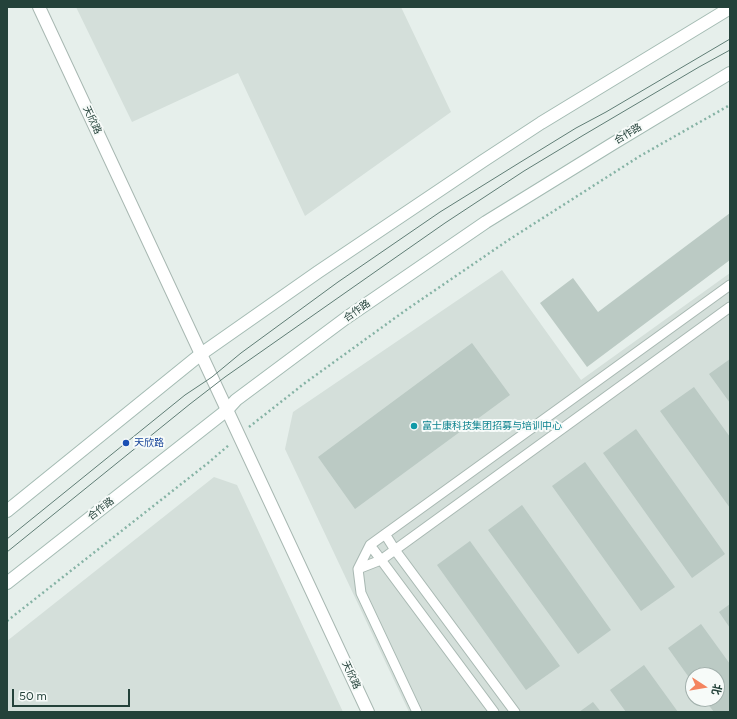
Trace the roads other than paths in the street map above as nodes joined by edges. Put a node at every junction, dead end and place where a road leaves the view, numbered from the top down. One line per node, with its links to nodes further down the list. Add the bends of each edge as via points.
1 (39, 7): 6 (main road, 天欣路)
2 (730, 8): 6 (main road, via 534,127)
3 (730, 73): 7 (main road, 合作路, via 486,222 346,318 236,400)
4 (730, 285): 9 (lane)
5 (730, 307): 11 (lane)
6 (201, 354): 7 (main road, 天欣路); 8 (main road)
7 (227, 410): 14 (main road, 合作路); 15 (main road, 天欣路)
8 (7, 511)
9 (385, 534): 10 (lane); 11 (lane)
10 (370, 545): 12 (lane); 13 (lane)
11 (395, 550): 12 (lane); 18 (lane)
12 (381, 560): 13 (lane); 17 (lane)
13 (358, 569): 16 (lane, via 361,593)
14 (7, 583)
15 (368, 712)
16 (417, 712)
17 (494, 712)
18 (515, 712)

